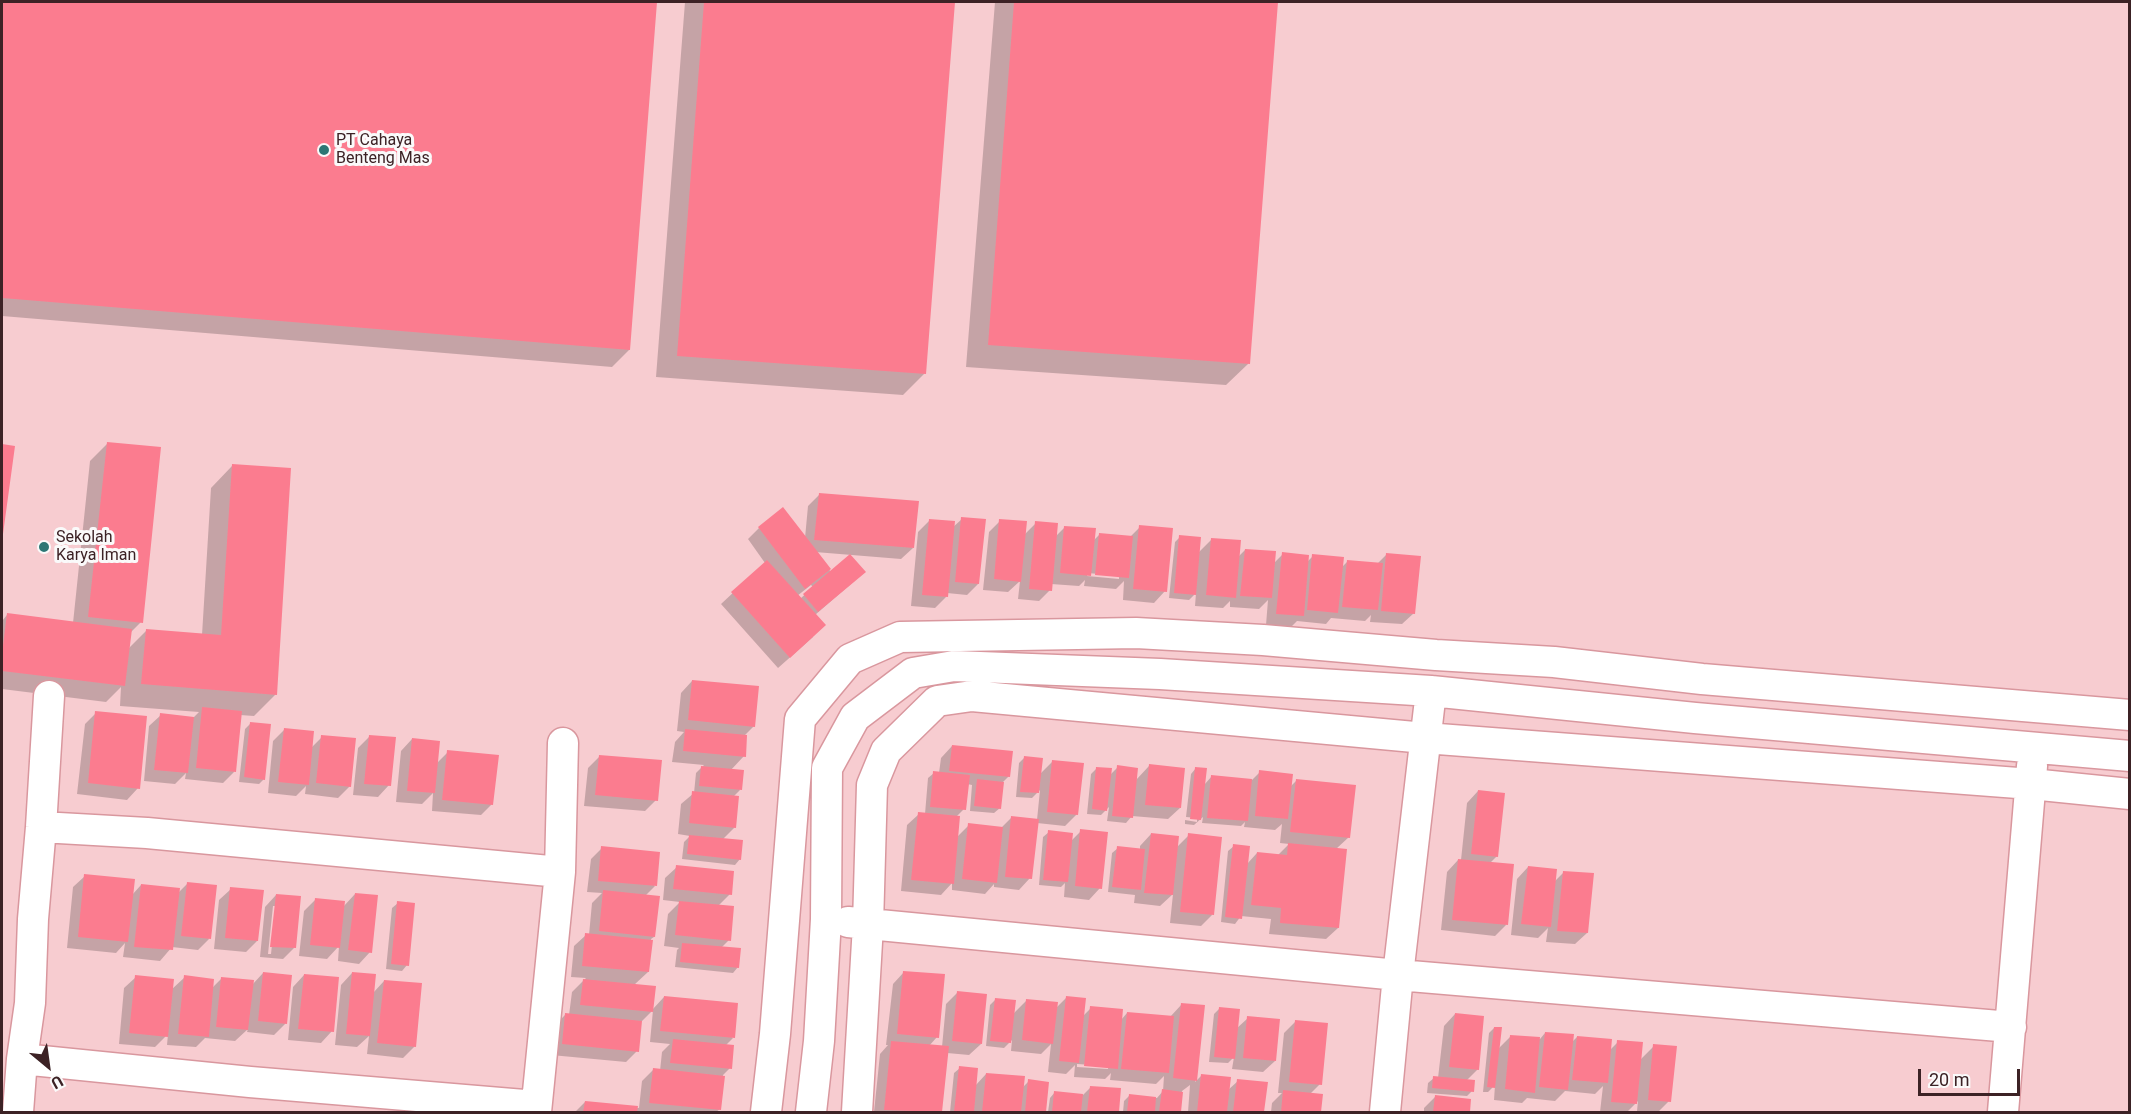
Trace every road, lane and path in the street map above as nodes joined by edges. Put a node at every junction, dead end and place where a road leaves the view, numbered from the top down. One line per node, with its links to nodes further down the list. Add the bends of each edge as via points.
1 (1136, 633): 2 (street); 3 (street, via 1554,662); 20 (street, via 900,638 850,659 800,719)
2 (1130, 673): 4 (street); 16 (street, via 954,666 913,673 855,717 827,768)
3 (1702, 679): 6 (street); 7 (street)
4 (1431, 691): 7 (street); 8 (street)
5 (49, 696): 14 (street)
6 (2130, 716)
7 (1695, 718): 10 (street)
8 (1425, 738): 12 (street); 17 (street, via 972,696 937,702 886,751 872,785); 18 (street)
9 (563, 743): 15 (street)
10 (2034, 748): 11 (street); 12 (street)
11 (2130, 756)
12 (2031, 784): 13 (street); 19 (street)
13 (2130, 794)
14 (41, 827): 15 (street, via 147,833); 22 (street, via 30,1003)
15 (560, 872): 23 (street)
16 (826, 920): 17 (street); 21 (street)
17 (868, 925): 18 (street); 27 (street)
18 (1398, 975): 19 (street); 28 (street)
19 (2011, 1027): 29 (street)
20 (775, 1034): 21 (street); 25 (street)
21 (819, 1041): 26 (street)
22 (22, 1059): 23 (street); 24 (street)
23 (536, 1109)
24 (18, 1113)
25 (766, 1113)
26 (811, 1113)
27 (857, 1113)
28 (1385, 1113)
29 (2002, 1113)

